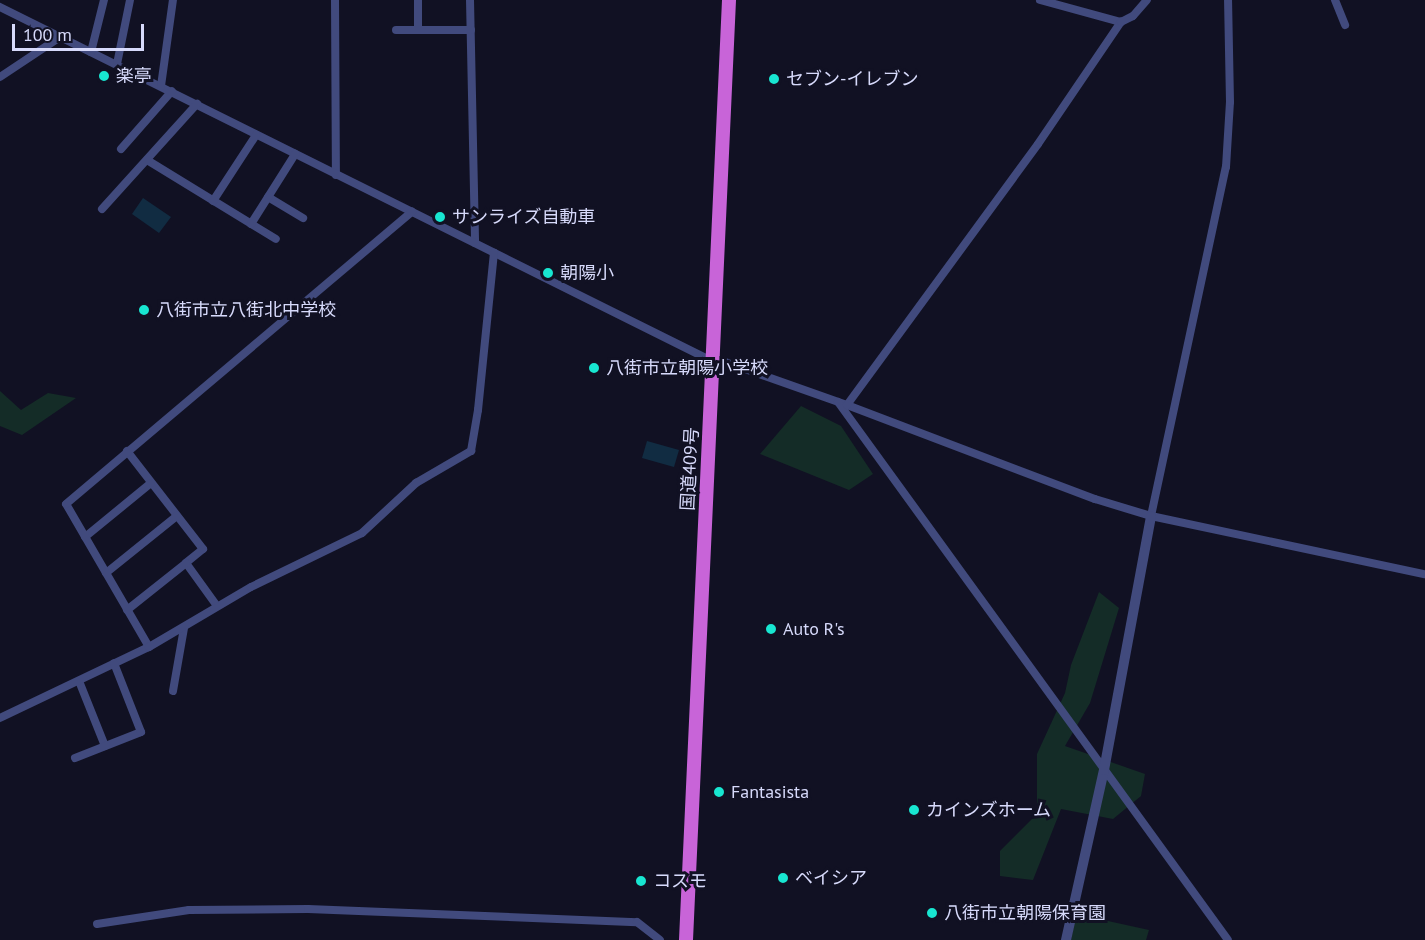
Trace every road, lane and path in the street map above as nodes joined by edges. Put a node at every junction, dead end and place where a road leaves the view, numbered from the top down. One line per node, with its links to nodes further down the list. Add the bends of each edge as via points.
1 (104, 0): 19 (street)
2 (130, 0): 20 (street)
3 (172, 0): 22 (street)
4 (335, 0): 29 (street)
5 (418, 0): 16 (street)
6 (470, 0): 17 (street)
7 (729, 0): 39 (highway, 国道409号)
8 (1040, 0): 13 (street)
9 (1147, 0): 13 (street, via 1133,16)
10 (1228, 0): 45 (street, via 1230,102 1226,167)
11 (1335, 0): 14 (street)
12 (0, 7): 18 (street)
13 (1121, 22): 41 (street, via 1038,144)
14 (1345, 25)
15 (396, 30): 16 (street)
16 (418, 30): 17 (street)
17 (471, 30): 37 (street)
18 (60, 37): 19 (street); 21 (street)
19 (91, 52): 20 (street)
20 (117, 64): 22 (street)
21 (0, 77)
22 (161, 86): 23 (street)
23 (172, 92): 24 (street); 26 (street)
24 (197, 104): 25 (street); 28 (street)
25 (256, 135): 27 (street); 31 (street)
26 (121, 150)
27 (294, 154): 29 (street); 30 (street)
28 (147, 160): 31 (street); 32 (street)
29 (336, 175): 33 (street)
30 (268, 197): 34 (street); 35 (street)
31 (213, 201): 35 (street)
32 (102, 209)
33 (411, 212): 37 (street); 42 (street)
34 (303, 218)
35 (251, 224): 36 (street)
36 (276, 239)
37 (475, 243): 38 (street)
38 (494, 253): 39 (street); 50 (street, via 471,451 416,483 362,533)
39 (714, 360): 40 (street); 63 (highway, 国道409号)
40 (837, 402): 41 (street); 60 (street)
41 (847, 405): 45 (street, via 1095,499)
42 (127, 451): 43 (street); 46 (street, via 66,504)
43 (152, 483): 44 (street); 46 (street)
44 (177, 516): 47 (street, via 202,549); 48 (street)
45 (1151, 516): 49 (street); 60 (street)
46 (85, 537): 48 (street)
47 (186, 563): 50 (street); 51 (street)
48 (106, 573): 51 (street)
49 (1425, 574)
50 (218, 606): 52 (street)
51 (127, 610): 53 (street)
52 (184, 628): 53 (street); 56 (street)
53 (149, 647): 54 (street)
54 (114, 663): 55 (street); 58 (street, via 141,732)
55 (79, 681): 57 (street); 58 (street)
56 (173, 691)
57 (0, 718)
58 (105, 746): 59 (street)
59 (75, 758)
60 (1104, 770): 64 (street); 65 (street)
61 (97, 924): 62 (street, via 189,910 308,909 637,922)
62 (660, 940)
63 (686, 940)
64 (1066, 940)
65 (1228, 940)

